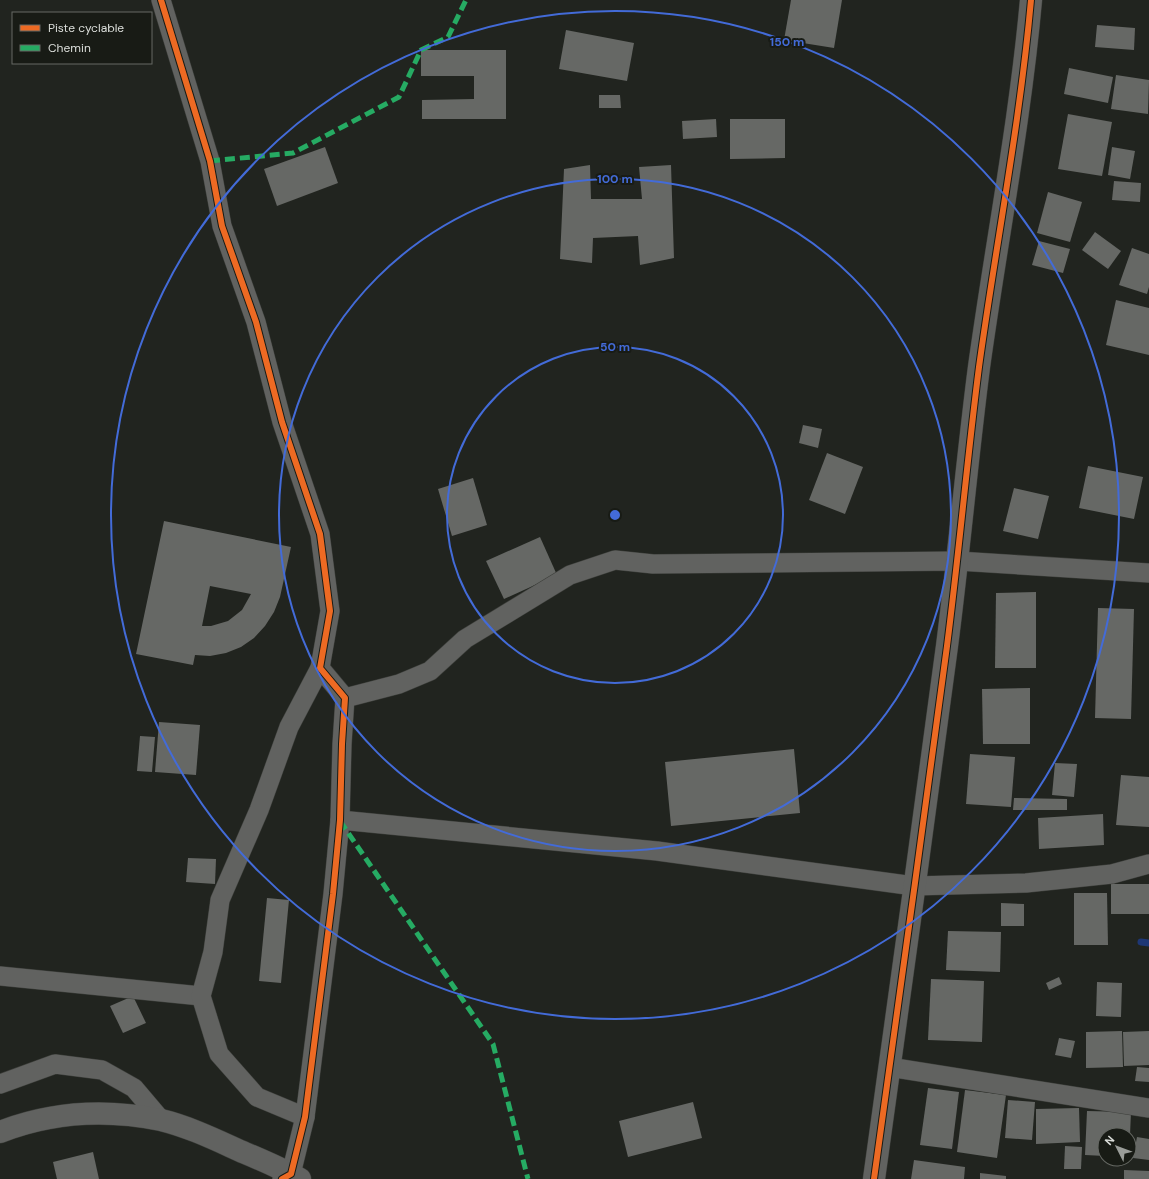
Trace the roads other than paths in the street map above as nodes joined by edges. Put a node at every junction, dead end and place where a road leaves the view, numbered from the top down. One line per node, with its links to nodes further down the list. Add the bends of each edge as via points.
1 (161, 0): 5 (street, via 210,161 222,226 256,322 282,422 320,534 330,611)
2 (1032, 0): 3 (street, via 974,410)
3 (958, 561): 4 (street); 6 (street, via 653,564 615,560 570,575 465,639 430,671 398,684); 9 (street)
4 (1149, 573)
5 (320, 668): 6 (street); 11 (street, via 290,727 220,900 213,952)
6 (345, 698): 7 (street)
7 (340, 820): 9 (street, via 657,851); 15 (street)
8 (1149, 864): 9 (street, via 1112,874 1026,883)
9 (914, 886): 12 (street)
10 (0, 976): 11 (street)
11 (201, 996): 15 (street, via 220,1054 257,1097)
12 (889, 1067): 14 (street); 19 (street)
13 (0, 1084): 16 (street, via 55,1064 102,1070 134,1088)
14 (1149, 1108)
15 (305, 1117): 18 (street)
16 (162, 1121): 17 (street, via 121,1114 82,1114 51,1117); 18 (street, via 205,1135)
17 (0, 1132)
18 (291, 1177)
19 (874, 1179)

